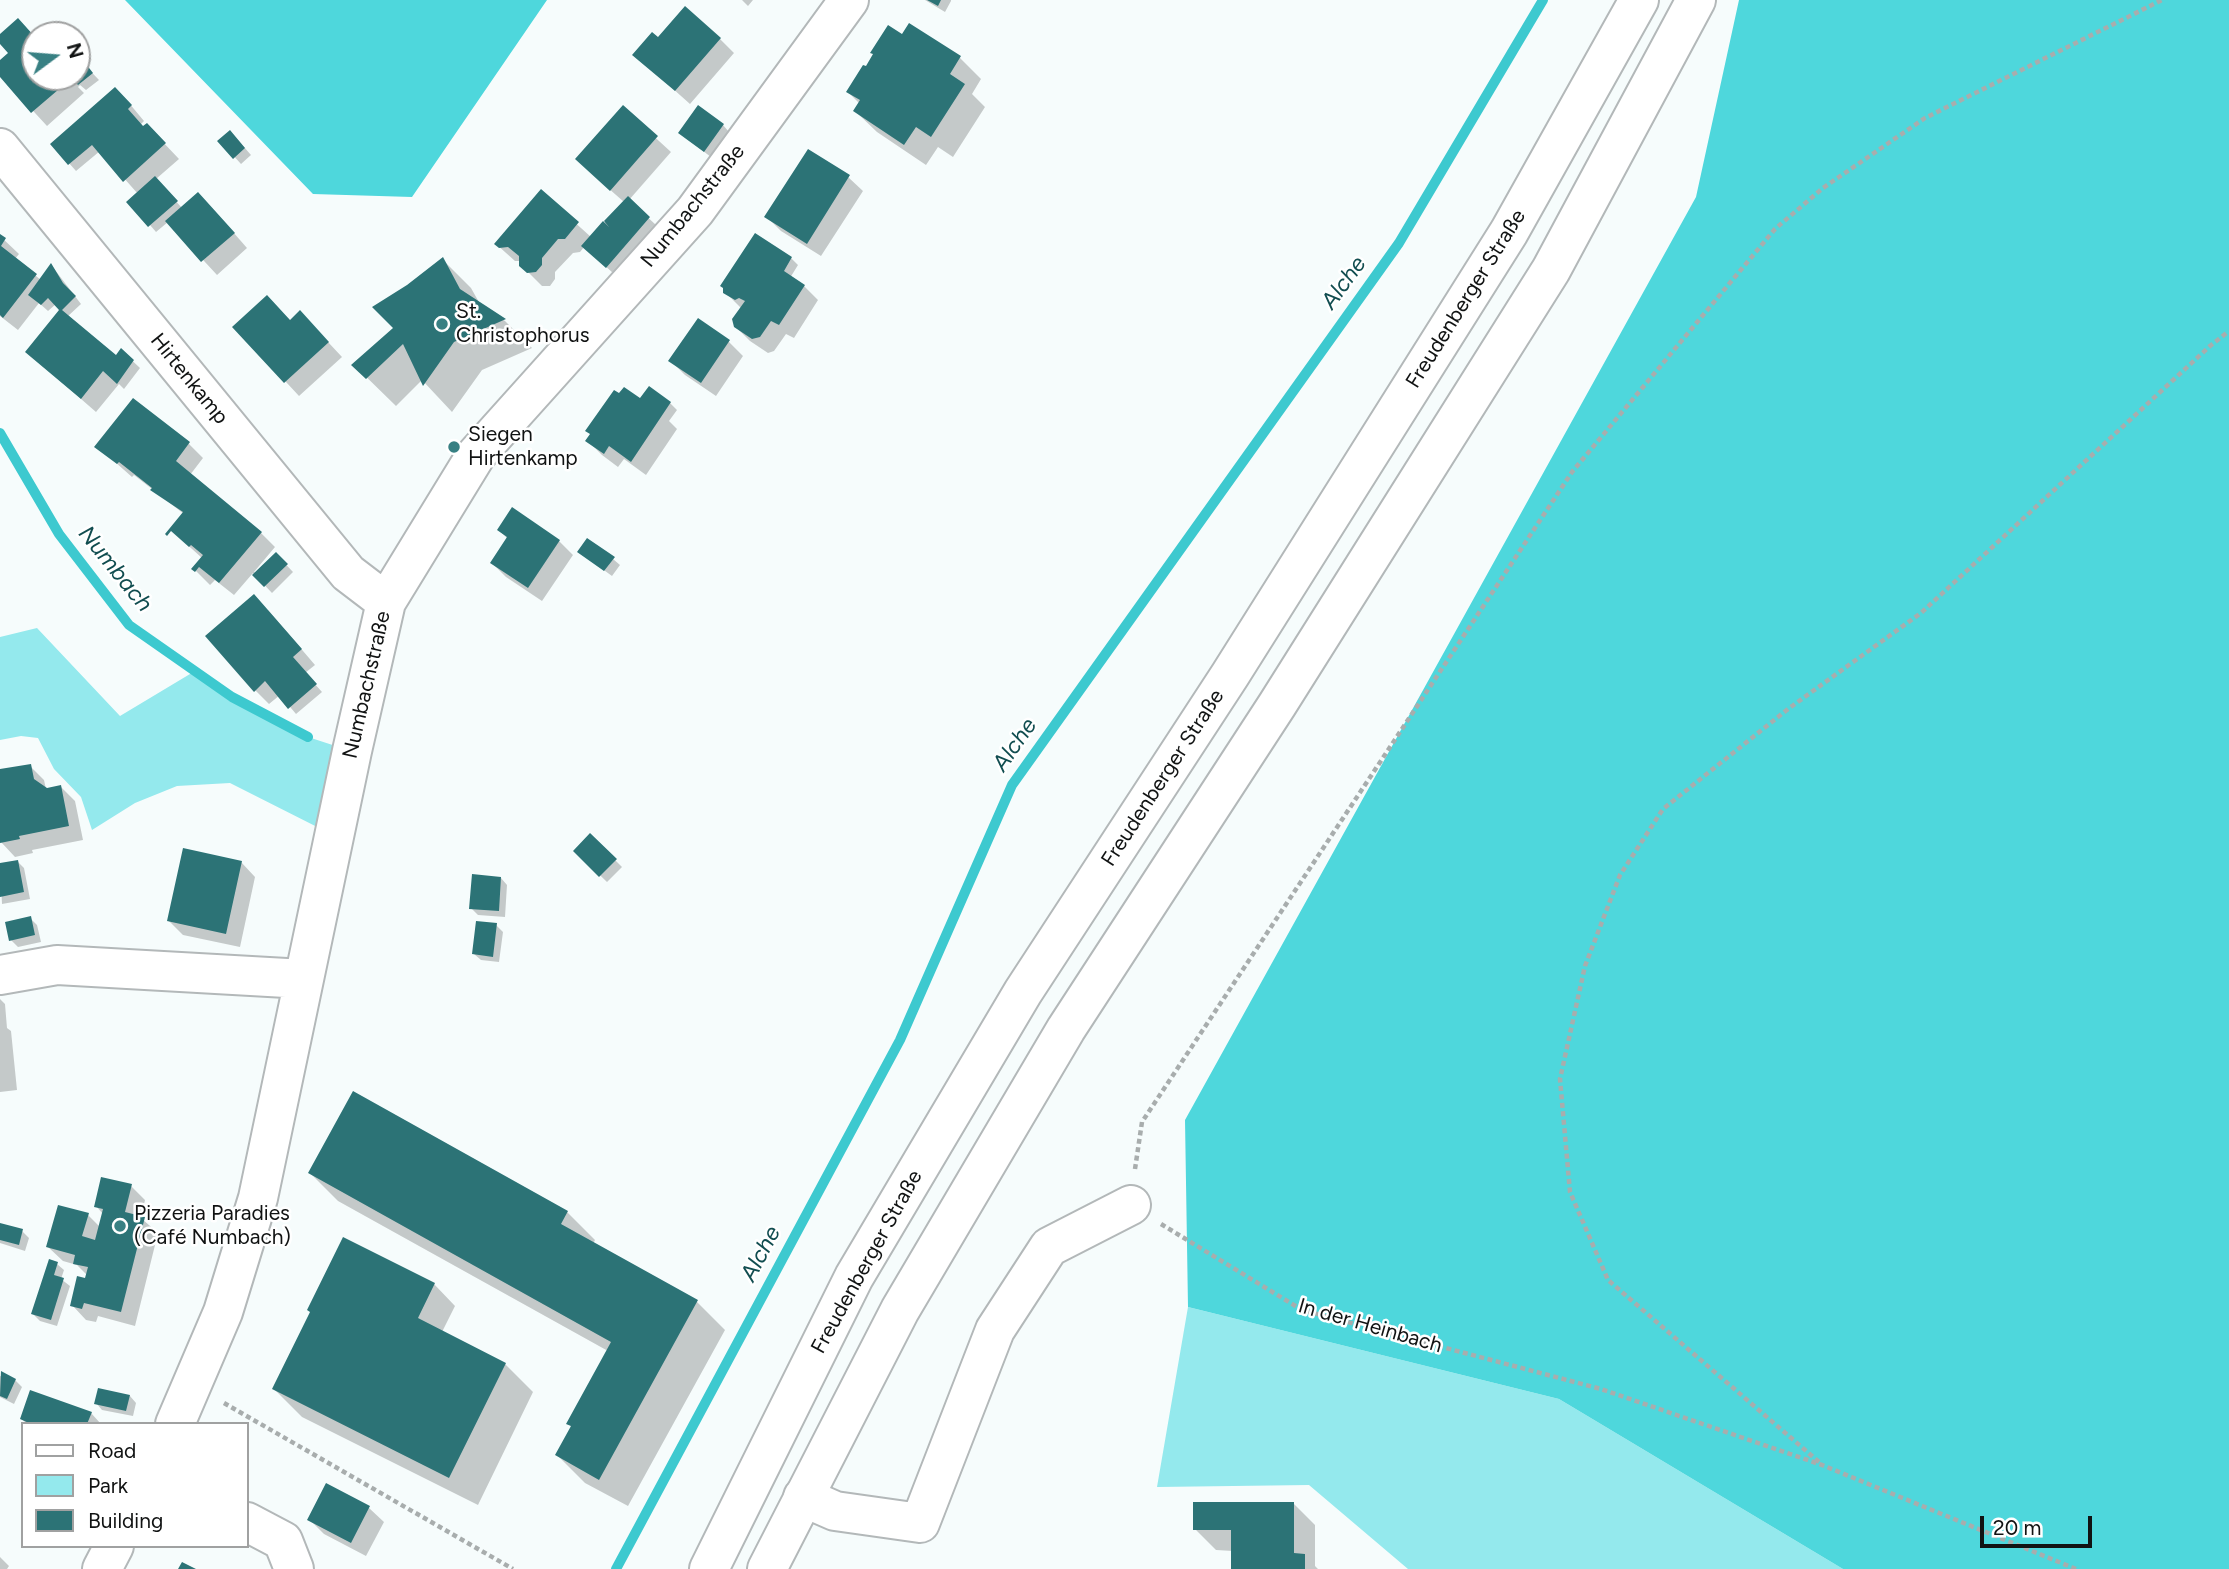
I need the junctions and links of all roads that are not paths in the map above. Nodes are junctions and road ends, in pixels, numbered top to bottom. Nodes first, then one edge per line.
1 (849, 0) edge
2 (1639, 0) edge
3 (1696, 0) edge
4 (0, 148) edge
5 (386, 602) junction
6 (12, 973) edge
7 (304, 979) junction
8 (1130, 1205) road end
9 (176, 1422) edge
10 (803, 1497) junction
11 (248, 1523) edge
12 (113, 1548) edge
13 (102, 1569) edge
14 (293, 1569) edge
15 (709, 1569) edge
16 (768, 1569) edge

1 - 5 main road, Numbachstraße
2 - 15 main road, Freudenberger Straße
3 - 10 main road
4 - 5 main road, Hirtenkamp
5 - 7 main road, Numbachstraße
6 - 7 main road
7 - 9 main road, Numbachstraße
8 - 10 main road
10 - 16 main road
11 - 14 main road
12 - 13 main road

